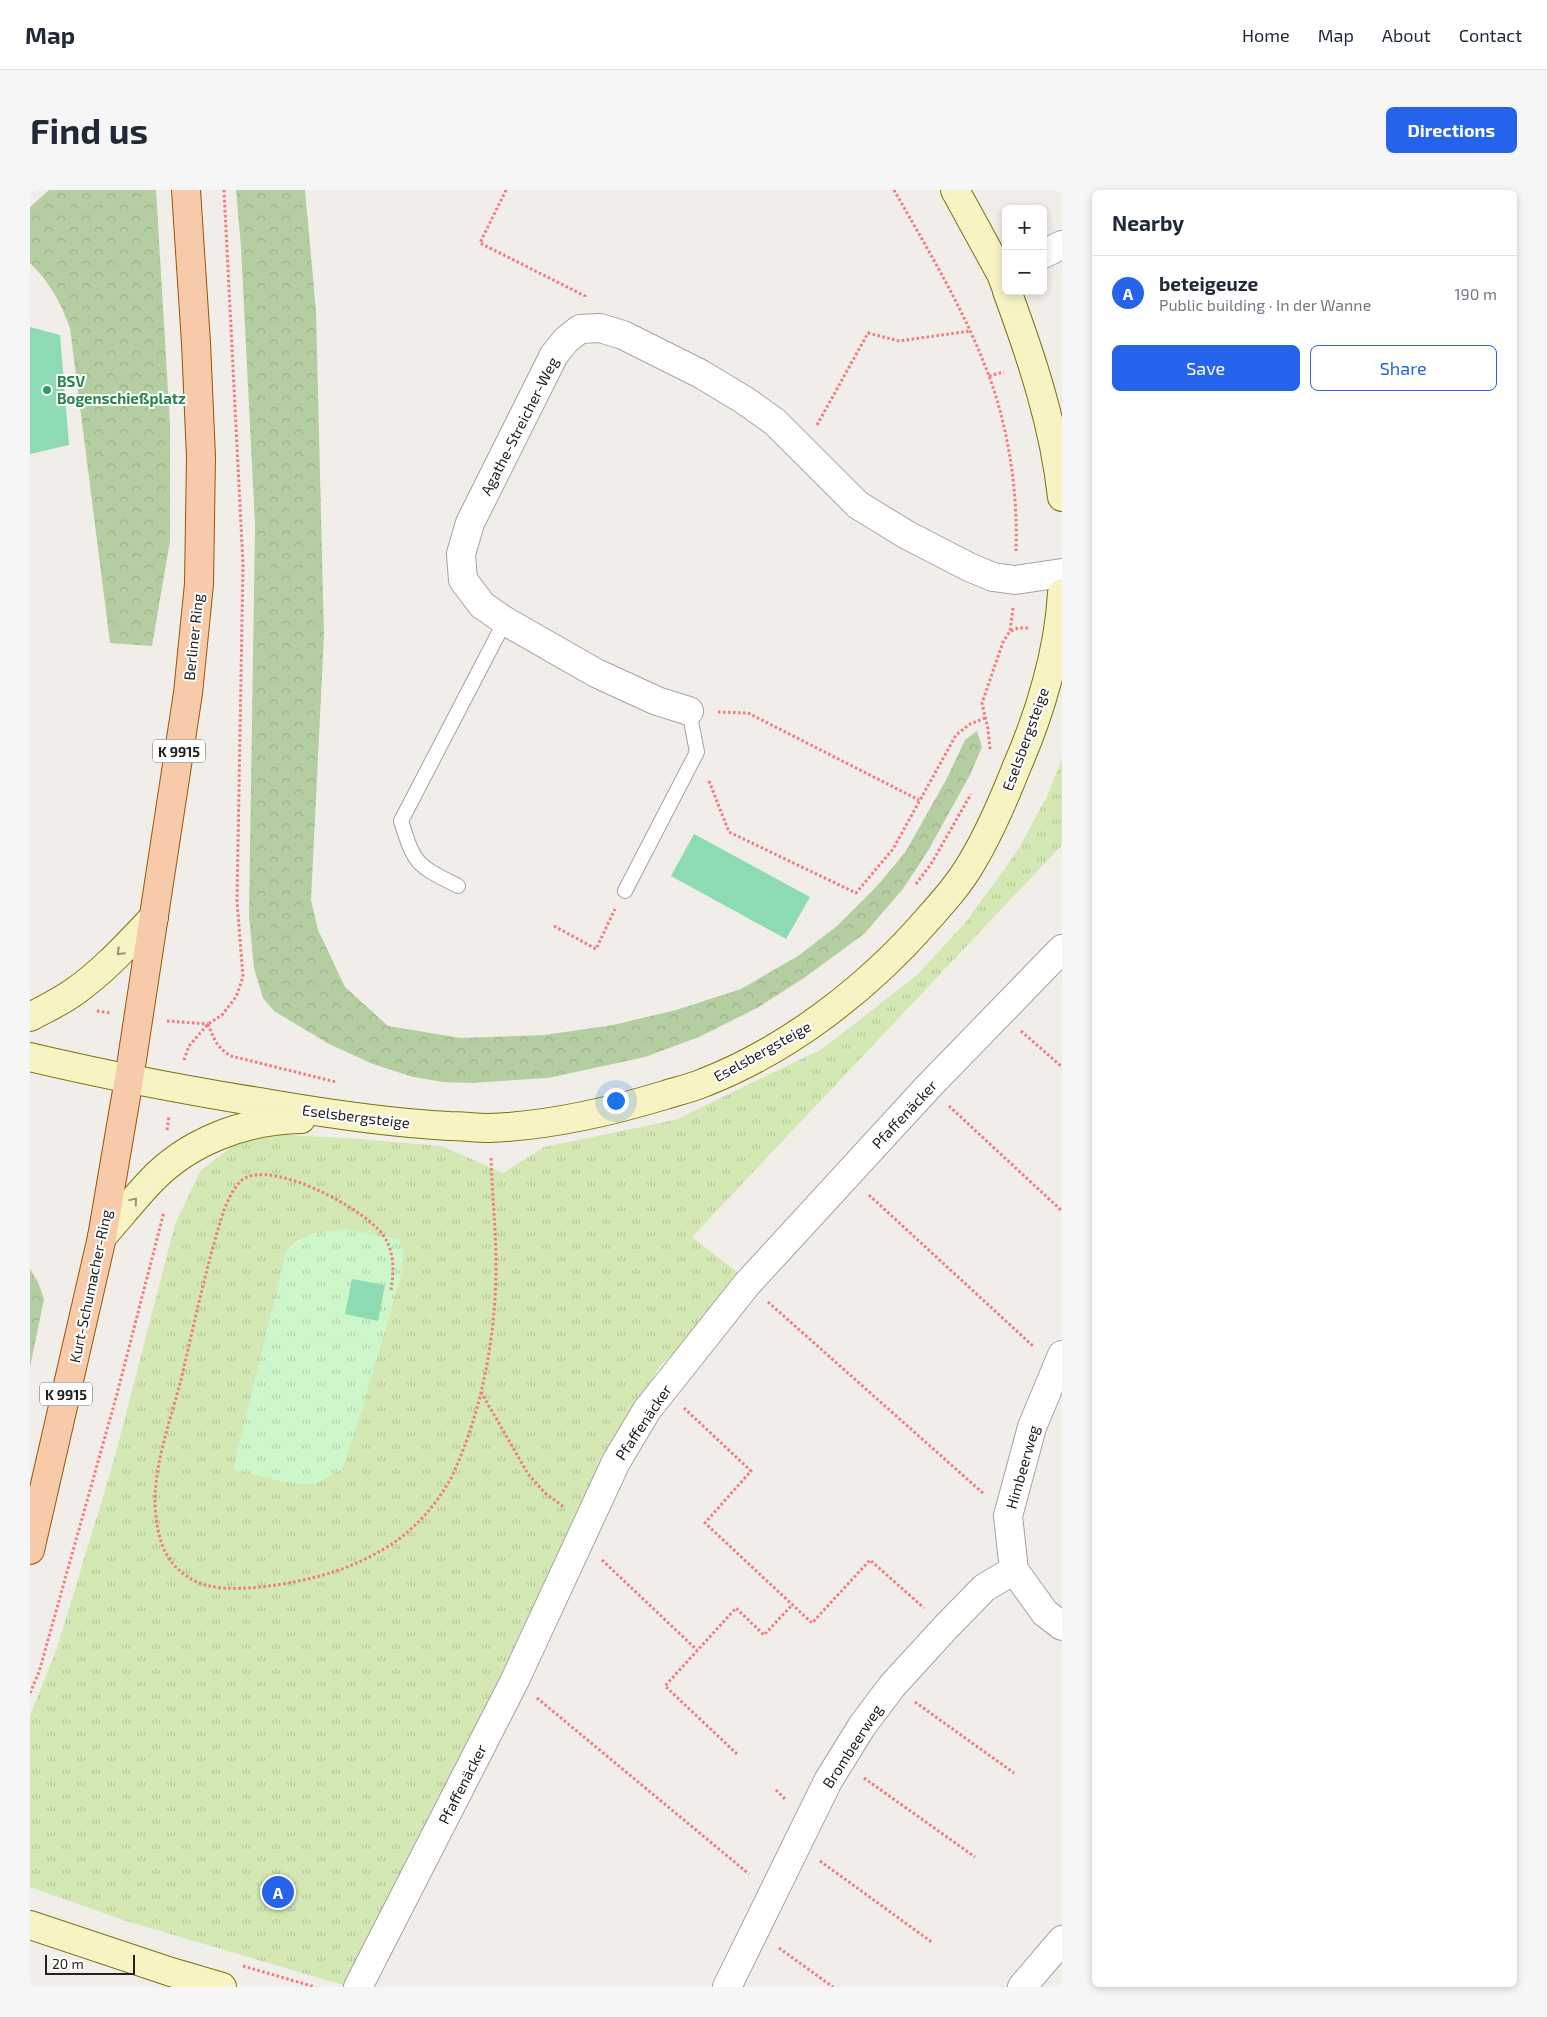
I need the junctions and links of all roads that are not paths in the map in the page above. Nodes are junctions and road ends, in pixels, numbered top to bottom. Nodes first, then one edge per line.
1 (186, 190) edge
2 (954, 190) edge
3 (1062, 244) edge
4 (1047, 252) edge
5 (1002, 276) edge
6 (1010, 295) edge
7 (1062, 497) edge
8 (1062, 573) edge
9 (1062, 593) edge
10 (505, 621) junction
11 (689, 711) joint
12 (458, 886) dead end
13 (625, 891) road end
14 (154, 917) junction
15 (1062, 949) edge
16 (30, 1017) edge
17 (30, 1057) edge
18 (129, 1080) junction
19 (350, 1117) junction
20 (102, 1237) junction
21 (1059, 1361) edge
22 (30, 1550) edge
23 (1014, 1570) junction
24 (1062, 1626) edge
25 (30, 1925) edge
26 (1062, 1940) edge
27 (222, 1987) edge
28 (358, 1987) edge
29 (727, 1987) edge
30 (1022, 1987) edge

1 - 14 main road, Berliner Ring / K 9915
2 - 5 street
3 - 4 street
6 - 7 street
8 - 10 street, Agathe-Streicher-Weg
9 - 19 street, Eselsbergsteige
10 - 11 street, Agathe-Streicher-Weg
10 - 12 lane
11 - 13 lane
14 -> 16 street
14 - 18 main road, Berliner Ring / K 9915
15 - 28 street, Pfaffenäcker
17 - 18 street, Eselsbergsteige
18 - 19 street, Eselsbergsteige
18 - 20 main road, Kurt-Schumacher-Ring / K 9915
20 -> 19 street
20 - 22 main road, Kurt-Schumacher-Ring / K 9915
21 - 23 street, Himbeerweg
23 - 24 street
23 - 29 street, Brombeerweg
25 - 27 street
26 - 30 street

